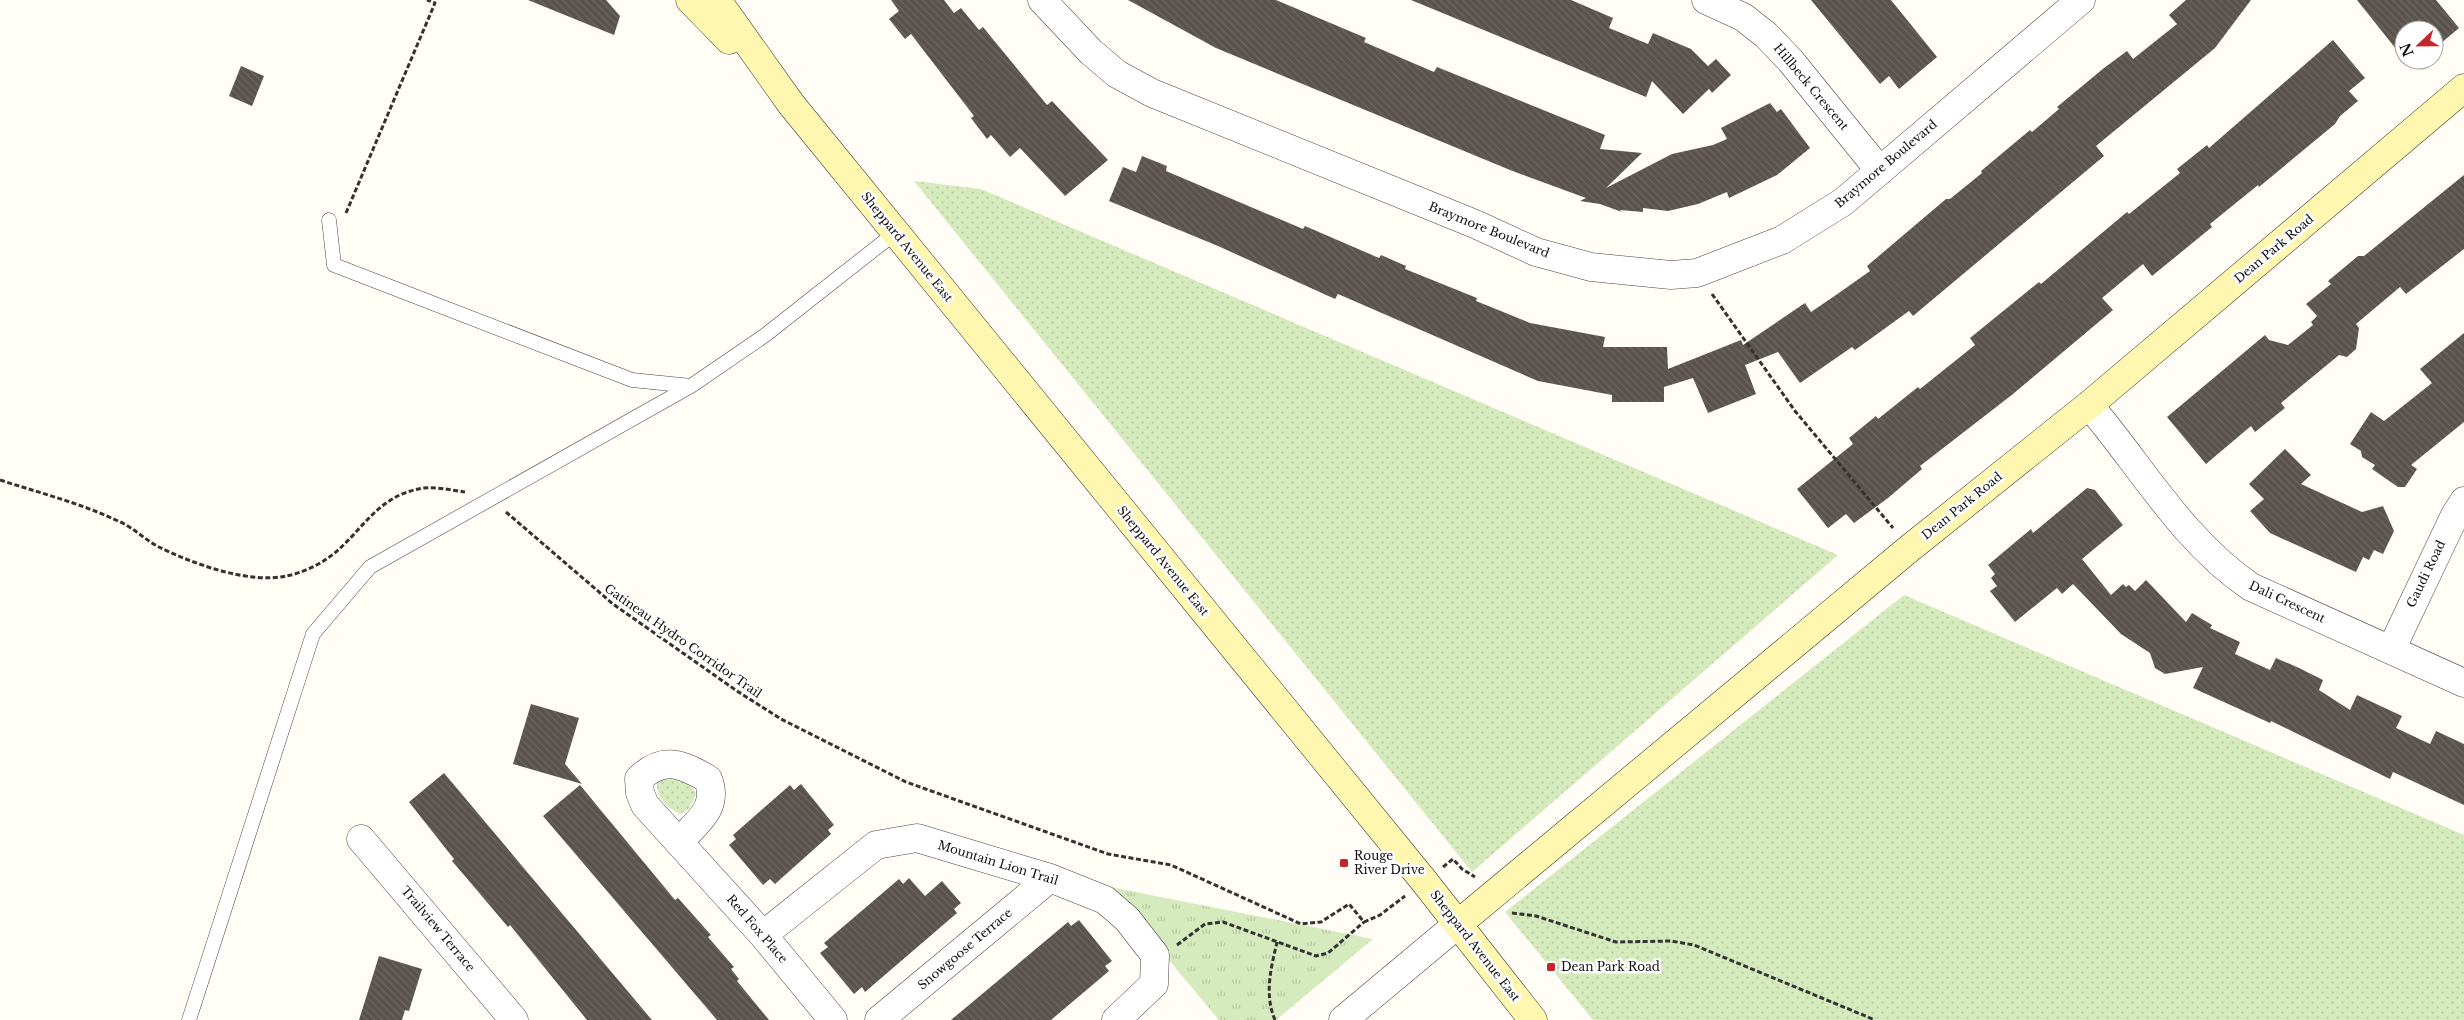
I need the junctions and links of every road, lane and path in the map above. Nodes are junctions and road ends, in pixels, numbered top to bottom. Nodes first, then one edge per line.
1 (427, 0) edge
2 (690, 0) edge
3 (717, 0) edge
4 (1042, 0) edge
5 (1706, 0) edge
6 (2081, 0) edge
7 (2464, 88) edge
8 (791, 104) junction
9 (1880, 170) junction
10 (329, 220) dead end
11 (895, 233) junction
12 (332, 246) junction
13 (1696, 273) junction
14 (691, 386) junction
15 (2089, 405) junction
16 (0, 480) edge
17 (488, 500) junction
18 (2464, 501) edge
19 (1910, 548) junction
20 (2391, 650) junction
21 (2464, 683) edge
22 (361, 838) dead end
23 (680, 841) dead end
24 (1453, 859) dead end
25 (1475, 876) dead end
26 (1050, 878) junction
27 (1506, 913) dead end
28 (1380, 915) dead end
29 (1364, 922) junction
30 (1458, 924) junction
31 (764, 935) junction
32 (1277, 942) junction
33 (1155, 962) junction
34 (510, 1019) edge
35 (189, 1020) edge
36 (833, 1020) edge
37 (880, 1020) edge
38 (1116, 1020) edge
39 (1275, 1020) edge
40 (1344, 1020) edge
41 (1533, 1020) edge
42 (1875, 1020) edge

1 - 12 path
2 - 8 main road, Sheppard Avenue East
3 - 8 main road, Sheppard Avenue East
4 - 13 street, Braymore Boulevard
5 - 9 street, Hillbeck Crescent
6 - 9 street, Braymore Boulevard
7 - 15 main road, Dean Park Road
8 - 11 main road, Sheppard Avenue East
9 - 13 street, Braymore Boulevard
10 - 12 lane
11 - 14 lane
11 - 30 main road, Sheppard Avenue East
12 - 14 lane
13 - 19 path
14 - 17 lane
15 - 19 main road, Dean Park Road
15 - 20 street, Dali Crescent
16 - 17 path, Gatineau Hydro Corridor Trail
17 - 29 path, Gatineau Hydro Corridor Trail
17 - 35 lane
18 - 20 street, Gaudi Road
19 - 30 main road, Dean Park Road
20 - 21 street, Dali Crescent
22 - 34 street, Trailview Terrace
23 - 31 street, Red Fox Place
24 - 25 path
26 - 31 street, Mountain Lion Trail
26 - 33 street, Mountain Lion Trail
26 - 37 street, Snowgoose Terrace
27 - 42 path
28 - 29 path
29 - 32 path
30 - 40 street
30 - 41 main road, Sheppard Avenue East
31 - 36 street, Red Fox Place
32 - 33 path
32 - 39 path
33 - 38 street

